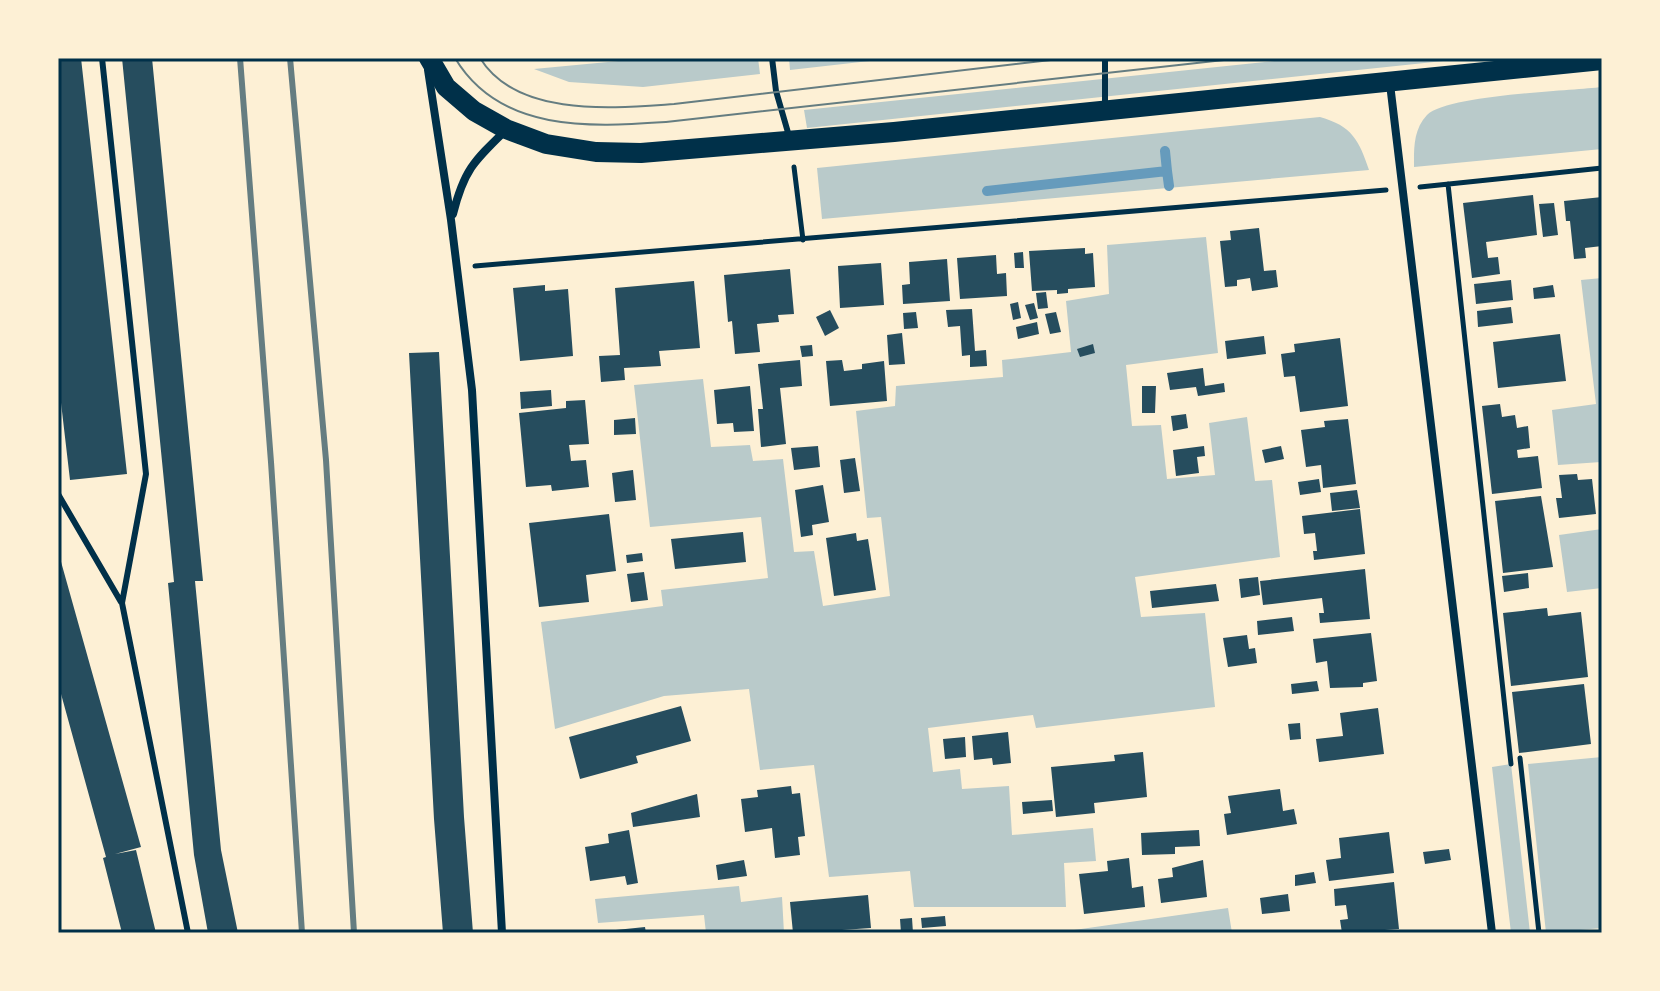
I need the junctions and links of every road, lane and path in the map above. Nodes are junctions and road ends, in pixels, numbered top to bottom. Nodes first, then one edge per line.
1 (102, 58) edge
2 (426, 58) edge
3 (772, 58) edge
4 (1105, 58) edge
5 (1602, 60) edge
6 (1503, 64) edge
7 (1390, 81) junction
8 (1105, 110) junction
9 (506, 129) junction
10 (790, 142) junction
11 (1602, 168) edge
12 (1448, 184) junction
13 (1402, 189) junction
14 (451, 220) junction
15 (803, 240) junction
16 (457, 267) junction
17 (58, 494) edge
18 (122, 603) junction
19 (1520, 758) dead end
20 (1511, 764) dead end
21 (188, 933) edge
22 (502, 933) edge
23 (1492, 933) edge
24 (1539, 933) edge

1 - 18 lane
2 - 9 main road
2 - 14 street
3 - 10 lane
4 - 8 lane
5 - 6 main road
6 - 7 main road
7 - 8 main road
7 - 13 street
8 - 10 main road
9 - 10 main road
9 - 14 street
10 - 15 path
11 - 12 path
12 - 13 path
12 - 20 path
13 - 15 path
13 - 23 street
14 - 16 street
15 - 16 path
16 - 22 street
17 - 18 lane
18 - 21 lane
19 - 24 path

